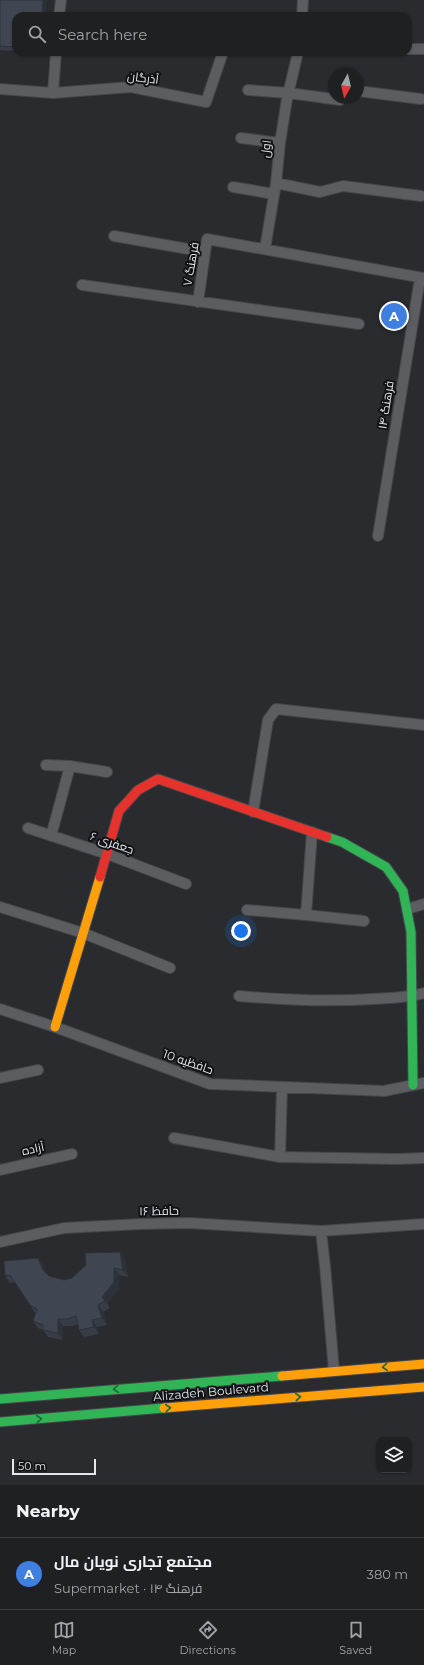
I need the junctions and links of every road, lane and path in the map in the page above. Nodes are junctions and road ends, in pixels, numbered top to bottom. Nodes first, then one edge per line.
1 (61, 0) edge
2 (303, 0) edge
3 (60, 12) edge
4 (302, 12) edge
5 (412, 49) edge
6 (424, 49) edge
7 (56, 56) edge
8 (222, 56) edge
9 (297, 56) edge
10 (0, 89) edge
11 (248, 90) dead end
12 (364, 92) edge
13 (53, 93) junction
14 (289, 93) junction
15 (328, 98) edge
16 (421, 99) dead end
17 (241, 138) dead end
18 (280, 143) junction
19 (276, 183) junction
20 (233, 187) dead end
21 (274, 194) junction
22 (421, 196) dead end
23 (114, 236) dead end
24 (265, 249) junction
25 (205, 252) junction
26 (422, 278) edge
27 (82, 285) dead end
28 (198, 302) junction
29 (359, 324) dead end
30 (378, 536) dead end
31 (424, 725) edge
32 (46, 764) dead end
33 (70, 766) junction
34 (107, 772) dead end
35 (253, 812) junction
36 (28, 828) dead end
37 (312, 832) junction
38 (52, 836) junction
39 (107, 854) junction
40 (186, 884) dead end
41 (424, 904) edge
42 (0, 907) edge
43 (407, 909) junction
44 (247, 910) dead end
45 (306, 915) junction
46 (364, 921) dead end
47 (83, 933) junction
48 (170, 968) dead end
49 (424, 993) edge
50 (239, 996) dead end
51 (412, 997) junction
52 (0, 1009) edge
53 (55, 1027) junction
54 (38, 1070) dead end
55 (0, 1078) edge
56 (424, 1083) edge
57 (413, 1085) junction
58 (282, 1087) junction
59 (174, 1138) dead end
60 (72, 1154) dead end
61 (280, 1157) junction
62 (424, 1158) edge
63 (0, 1170) edge
64 (424, 1224) edge
65 (320, 1231) junction
66 (0, 1242) edge
67 (424, 1364) edge
68 (334, 1371) junction
69 (424, 1387) edge
70 (0, 1399) edge
71 (0, 1422) edge

1 - 3 street
2 - 4 street
5 - 6 street
7 - 13 street
8 - 13 street, آذرگان
9 - 14 street, اول
10 - 13 street, آذرگان
11 - 14 street
12 - 16 street
14 - 15 street
14 - 18 street, اول
17 - 18 street
18 - 19 street, اول
19 - 21 street, اول
19 - 22 street
20 - 21 street
21 - 24 street, اول
23 - 25 street
24 - 25 street, فرهنگ ۷
24 - 26 street
25 - 28 street, فرهنگ ۷
26 - 30 street, فرهنگ ۱۴
27 - 28 street
28 - 29 street
31 - 35 street
32 - 33 street
33 - 34 street
33 - 38 street
35 - 37 main road
35 - 39 main road
36 - 38 street, جعفری ۶
37 - 43 main road
37 - 45 street
38 - 39 street, جعفری ۶
39 - 40 street, جعفری ۶
39 - 47 main road
41 - 43 street
42 - 47 street
43 - 51 main road
44 - 45 street
45 - 46 street
47 - 48 street
47 - 53 main road
49 - 51 street
50 - 51 street
51 - 57 main road
52 - 53 street, حافظیه 10
53 - 58 street, حافظیه 10
54 - 55 street
56 - 57 street, حافظیه 10
57 - 58 street, حافظیه 10
58 - 61 street
59 - 61 street
60 - 63 street, آزاده
61 - 62 street
64 - 65 street, حافظ ۱۶
65 - 66 street, حافظ ۱۶
65 - 68 street
67 -> 68 main road, Alizadeh Boulevard
68 -> 70 main road, Alizadeh Boulevard
71 -> 69 main road, Alizadeh Boulevard

